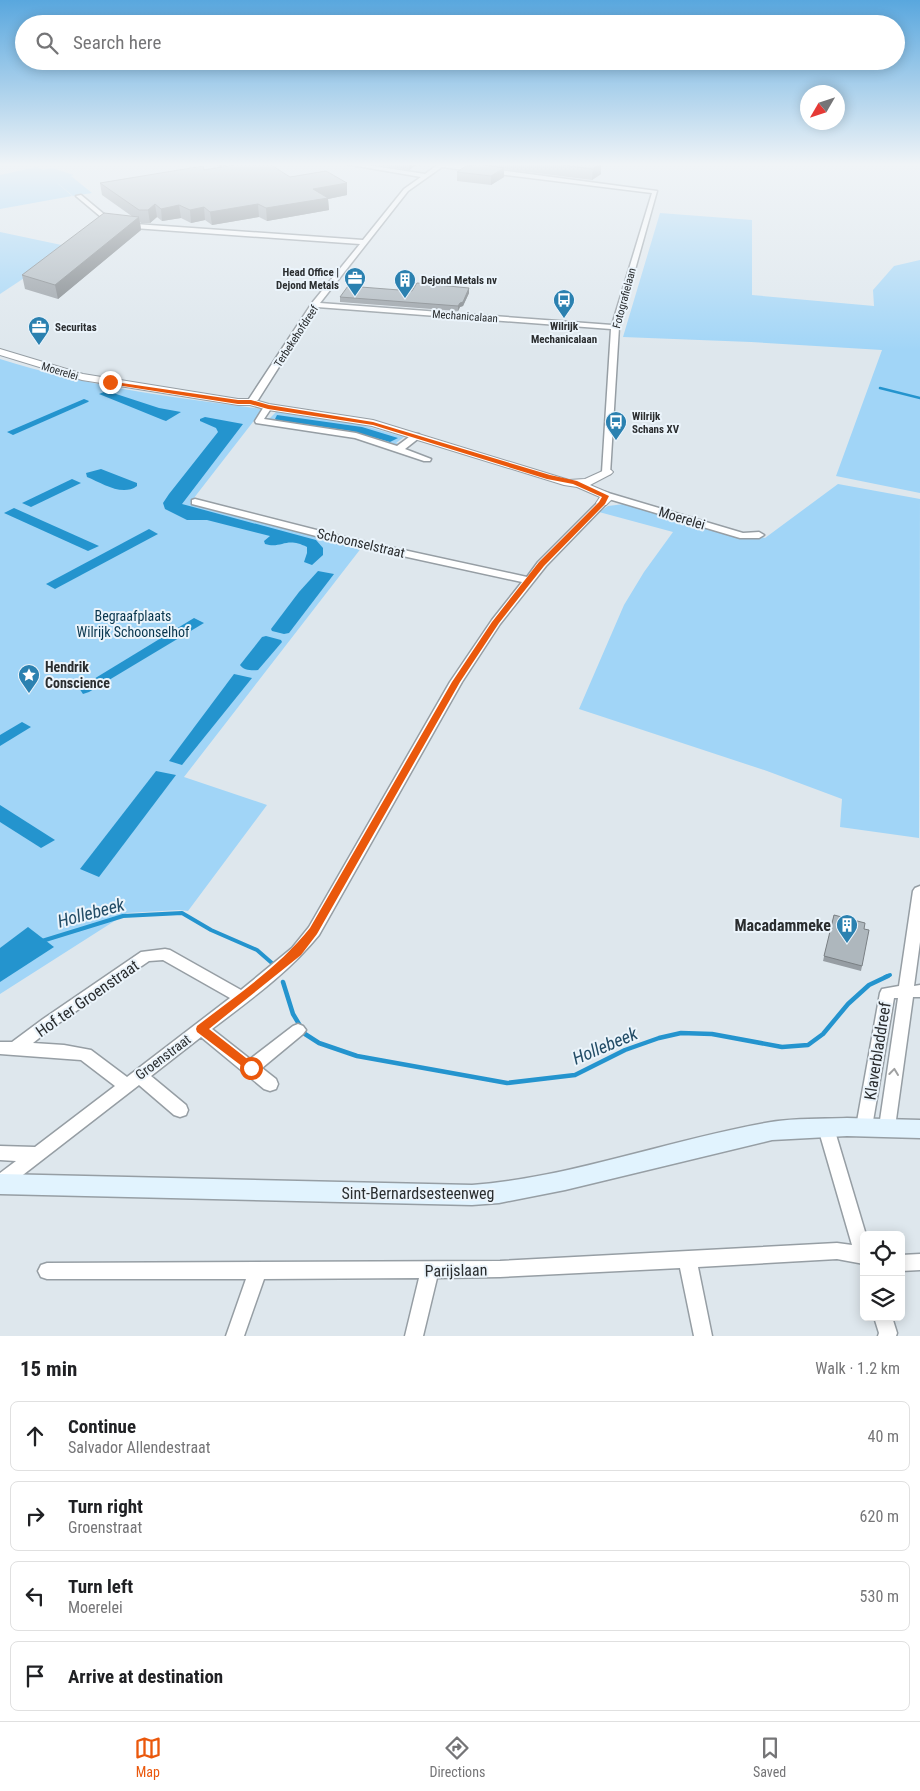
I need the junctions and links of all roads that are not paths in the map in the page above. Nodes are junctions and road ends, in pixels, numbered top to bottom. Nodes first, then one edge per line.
1 (138, 225) edge
2 (379, 225) edge
3 (645, 225) edge
4 (366, 242) junction
5 (315, 305) junction
6 (615, 328) junction
7 (0, 352) edge
8 (251, 402) junction
9 (268, 407) junction
10 (416, 436) junction
11 (398, 450) junction
12 (427, 459) dead end
13 (607, 472) joint
14 (549, 477) joint
15 (580, 484) junction
16 (604, 499) junction
17 (195, 502) dead end
18 (759, 534) dead end
19 (528, 580) junction
20 (920, 891) edge
21 (912, 991) edge
22 (241, 997) junction
23 (201, 1029) junction
24 (298, 1030) dead end
25 (8, 1049) edge
26 (251, 1068) junction
27 (133, 1080) junction
28 (270, 1084) dead end
29 (180, 1110) dead end
30 (864, 1127) junction
31 (887, 1127) junction
32 (826, 1128) junction
33 (920, 1129) edge
34 (0, 1153) edge
35 (36, 1154) junction
36 (0, 1183) edge
37 (860, 1243) edge
38 (860, 1255) edge
39 (687, 1260) junction
40 (920, 1262) edge
41 (905, 1263) edge
42 (258, 1270) junction
43 (430, 1270) junction
44 (47, 1271) dead end
45 (884, 1321) edge
46 (236, 1336) edge
47 (414, 1336) edge
48 (703, 1336) edge
49 (887, 1336) edge

1 - 4 street
2 - 4 street, Terbekehofdreef
3 - 6 street, Fotografielaan
4 - 5 street, Terbekehofdreef
5 - 6 street, Mechanicalaan
5 - 8 street, Terbekehofdreef
6 - 13 street, Fotografielaan
7 - 8 street, Moerelei
8 - 9 street, Moerelei
9 - 10 street, Moerelei
9 - 11 street
10 - 11 street
10 - 14 street, Moerelei
11 - 12 street
13 - 15 street, Fotografielaan
14 - 15 street, Moerelei
15 - 16 street, Moerelei
16 - 18 street, Moerelei
16 - 19 street, Groenstraat
17 - 19 street, Schoonselstraat
19 - 22 street, Groenstraat
20 - 21 street, Klaverbladdreef
21 - 30 street, Klaverbladdreef
31 -> 21 street, Klaverbladdreef
22 - 23 street, Groenstraat
22 - 25 street, Hof ter Groenstraat
23 - 26 street
23 - 27 street, Groenstraat
24 - 26 street
25 - 27 street, Hof ter Groenstraat
26 - 28 street
27 - 29 street, Hof ter Groenstraat
27 - 35 street, Groenstraat
30 - 31 main road, Sint-Bernardsesteenweg
30 - 32 main road, Sint-Bernardsesteenweg
31 - 33 main road, Sint-Bernardsesteenweg
32 - 36 main road, Sint-Bernardsesteenweg
32 - 37 street, Parijslaan
34 - 35 street
35 - 36 street, Groenstraat
38 - 39 street, Parijslaan
39 - 43 street, Parijslaan
39 - 48 street
40 - 41 street
42 - 43 street, Parijslaan
42 - 44 street, Parijslaan
42 - 46 street
43 - 47 street
45 - 49 street

